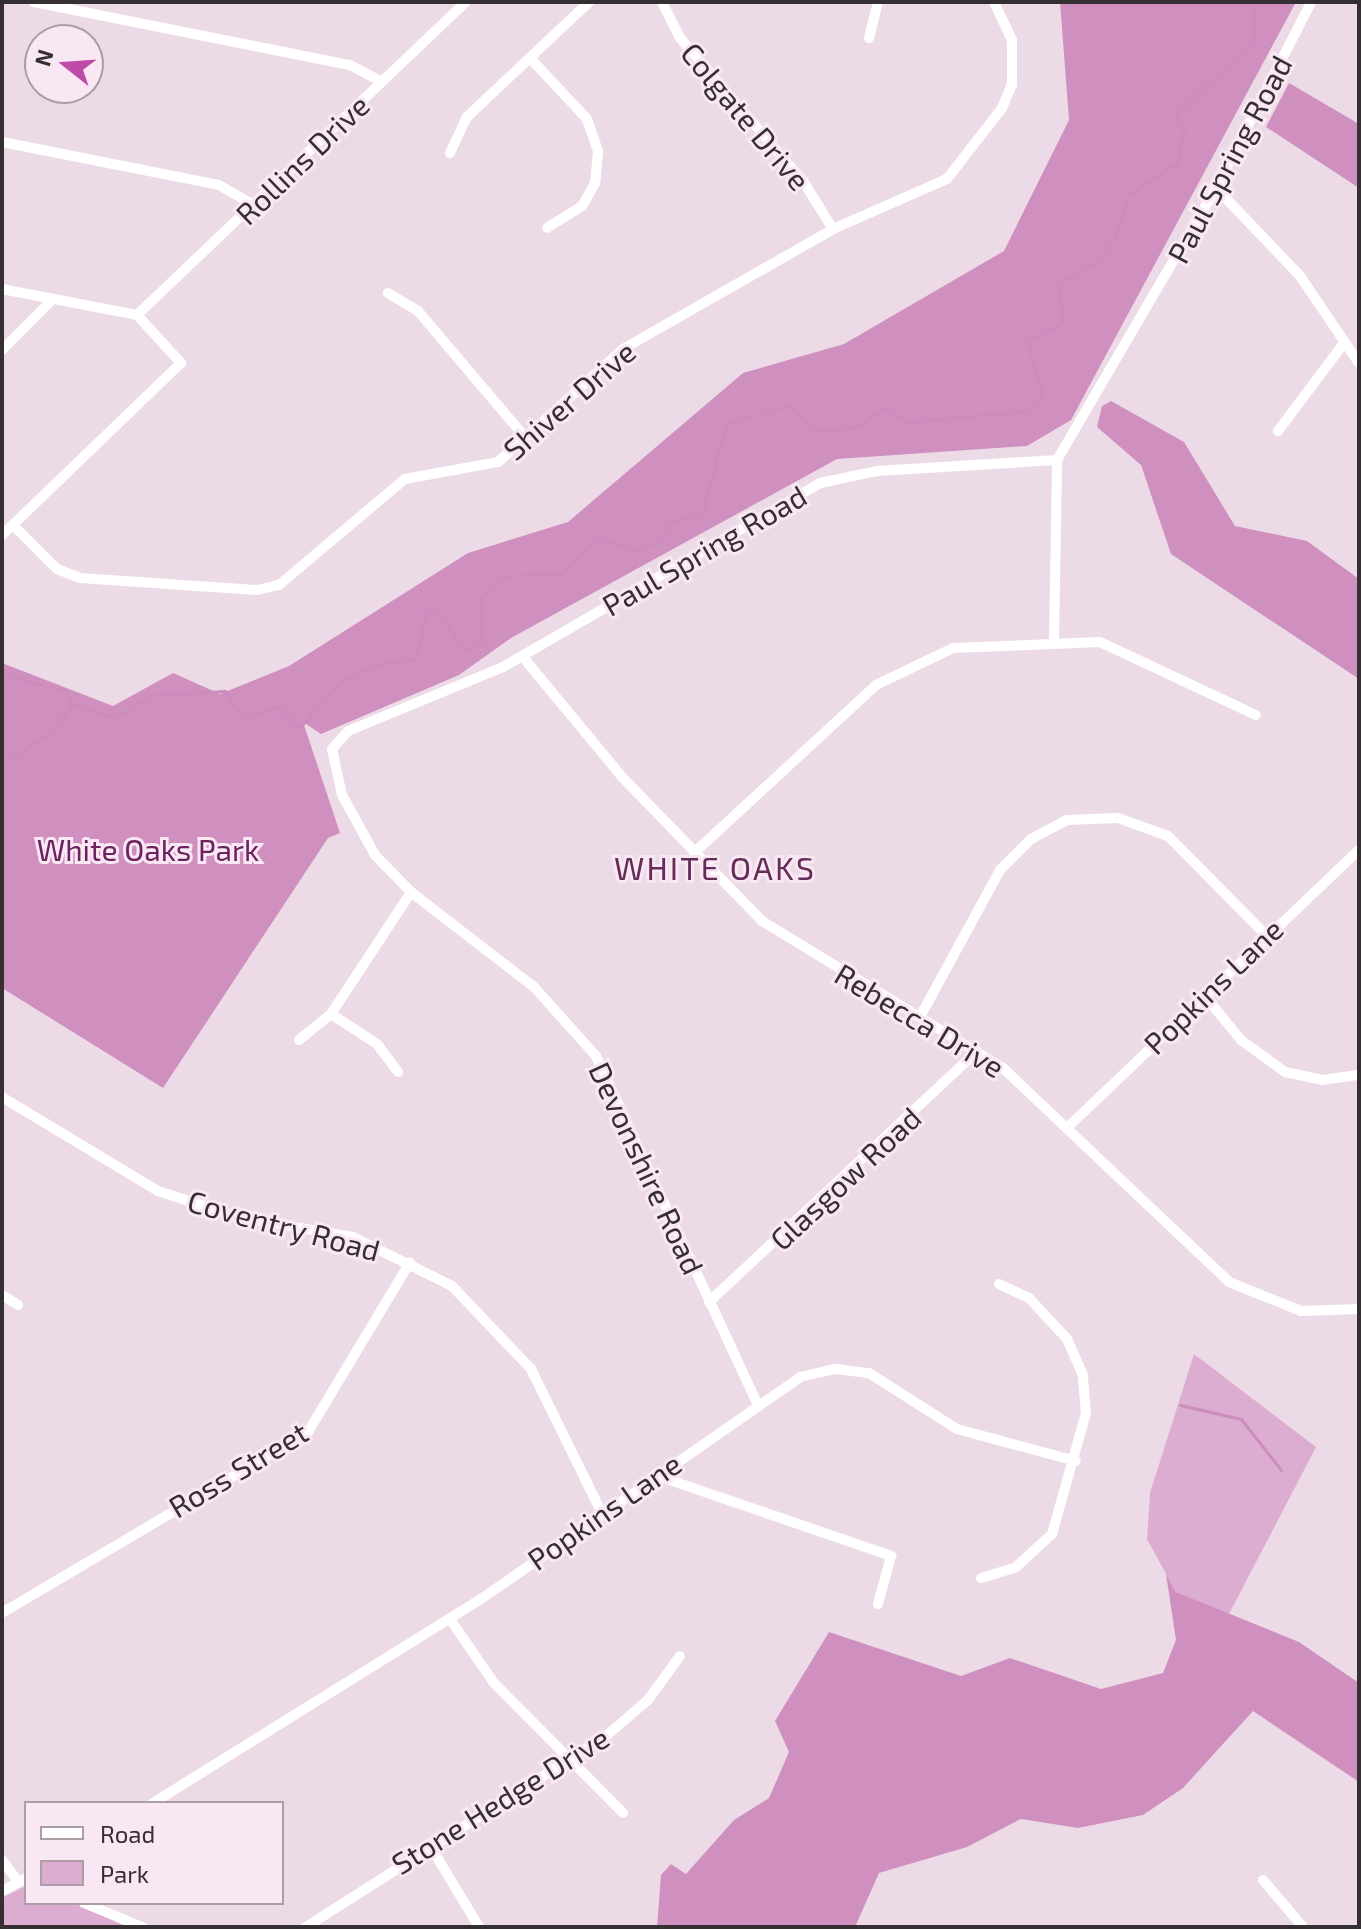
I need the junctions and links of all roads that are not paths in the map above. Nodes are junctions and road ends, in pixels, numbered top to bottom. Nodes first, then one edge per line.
1 (34, 2) edge
2 (466, 2) edge
3 (589, 2) edge
4 (662, 2) edge
5 (878, 2) edge
6 (994, 2) edge
7 (1311, 2) edge
8 (869, 38) dead end
9 (530, 58) junction
10 (382, 82) junction
11 (2, 142) edge
12 (450, 153) dead end
13 (1216, 188) junction
14 (253, 205) junction
15 (547, 228) dead end
16 (833, 229) junction
17 (2, 289) edge
18 (388, 293) dead end
19 (53, 299) junction
20 (137, 315) junction
21 (1344, 343) junction
22 (2, 350) edge
23 (1359, 363) edge
24 (1278, 431) dead end
25 (525, 437) junction
26 (1057, 460) junction
27 (13, 525) junction
28 (2, 535) edge
29 (1054, 639) junction
30 (522, 656) junction
31 (1256, 715) dead end
32 (335, 740) joint
33 (1359, 850) edge
34 (694, 853) junction
35 (411, 892) junction
36 (1266, 935) junction
37 (1205, 996) junction
38 (331, 1014) junction
39 (921, 1015) junction
40 (299, 1040) dead end
41 (977, 1051) junction
42 (398, 1072) dead end
43 (1359, 1075) edge
44 (2, 1097) edge
45 (1069, 1126) junction
46 (410, 1262) junction
47 (999, 1284) dead end
48 (2, 1295) edge
49 (709, 1302) junction
50 (18, 1305) dead end
51 (1359, 1309) edge
52 (757, 1403) junction
53 (1076, 1461) junction
54 (655, 1475) junction
55 (602, 1513) junction
56 (981, 1578) dead end
57 (878, 1604) dead end
58 (2, 1613) edge
59 (450, 1619) junction
60 (680, 1656) dead end
61 (571, 1757) junction
62 (156, 1801) edge
63 (623, 1813) dead end
64 (429, 1844) junction
65 (2, 1860) edge
66 (22, 1879) edge
67 (1263, 1880) dead end
68 (2, 1891) edge
69 (89, 1905) edge
70 (142, 1927) edge
71 (306, 1927) edge
72 (479, 1927) edge
73 (1303, 1927) edge

1 - 10 street
2 - 10 street, Rollins Drive
3 - 9 street
4 - 16 street, Colgate Drive
5 - 8 street
6 - 16 street, Shiver Drive
7 - 13 street, Paul Spring Road
9 - 12 street
9 - 15 street
10 - 14 street, Rollins Drive
11 - 14 street
13 - 21 street
13 - 26 street, Paul Spring Road
14 - 20 street, Rollins Drive
16 - 25 street, Shiver Drive
17 - 19 street
18 - 25 street
19 - 20 street
19 - 22 street
20 - 27 street
21 - 23 street
21 - 24 street
25 - 27 street, Shiver Drive
26 - 29 street
26 - 30 street, Paul Spring Road
27 - 28 street
29 - 31 street
29 - 34 street
30 - 32 street, Paul Spring Road
30 - 34 street, Rebecca Drive
32 - 35 street, Devonshire Road
33 - 36 street, Popkins Lane
34 - 39 street, Rebecca Drive
35 - 38 street
35 - 49 street, Devonshire Road
36 - 37 street, Popkins Lane
36 - 39 street
37 - 43 street
37 - 45 street, Popkins Lane
38 - 40 street
38 - 42 street
39 - 41 street, Rebecca Drive
41 - 45 street, Rebecca Drive
41 - 49 street, Glasgow Road
44 - 46 street, Coventry Road
45 - 51 street, Rebecca Drive
46 - 55 street, Coventry Road
46 - 58 street, Ross Street
47 - 53 street
48 - 50 street
49 - 52 street, Devonshire Road
52 - 53 street, Popkins Lane
52 - 54 street, Popkins Lane
53 - 56 street
54 - 55 street, Popkins Lane
54 - 57 street
55 - 59 street, Popkins Lane
59 - 61 street
59 - 62 street, Popkins Lane
60 - 61 street, Stone Hedge Drive
61 - 63 street
61 - 64 street, Stone Hedge Drive
64 - 71 street, Stone Hedge Drive
64 - 72 street
65 - 66 street
66 - 68 street
67 - 73 street
69 - 70 street

